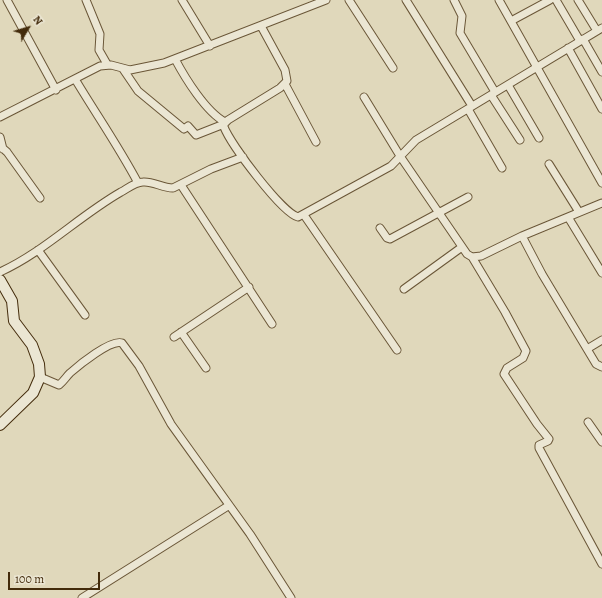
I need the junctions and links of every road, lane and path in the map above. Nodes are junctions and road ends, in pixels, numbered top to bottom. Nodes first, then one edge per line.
1 (6, 0) edge
2 (86, 0) edge
3 (182, 0) edge
4 (326, 0) edge
5 (349, 0) edge
6 (406, 0) edge
7 (454, 0) edge
8 (499, 0) edge
9 (550, 0) edge
10 (556, 0) edge
11 (578, 0) edge
12 (511, 21) junction
13 (261, 26) junction
14 (599, 30) edge
15 (582, 40) junction
16 (210, 46) junction
17 (568, 48) junction
18 (175, 59) junction
19 (108, 64) junction
20 (537, 67) junction
21 (393, 68) dead end
22 (123, 69) junction
23 (602, 72) edge
24 (75, 79) junction
25 (285, 84) junction
26 (508, 85) junction
27 (56, 90) junction
28 (493, 94) junction
29 (364, 97) dead end
30 (470, 108) junction
31 (602, 109) edge
32 (0, 117) edge
33 (224, 123) junction
34 (0, 137) edge
35 (539, 138) dead end
36 (520, 140) dead end
37 (316, 142) dead end
38 (2, 148) edge
39 (400, 156) junction
40 (243, 157) junction
41 (549, 164) dead end
42 (502, 168) dead end
43 (138, 183) junction
44 (602, 183) edge
45 (181, 185) junction
46 (468, 197) dead end
47 (40, 198) dead end
48 (601, 204) edge
49 (579, 212) junction
50 (439, 213) junction
51 (304, 215) junction
52 (568, 217) junction
53 (380, 228) dead end
54 (522, 236) junction
55 (462, 247) junction
56 (38, 250) junction
57 (472, 257) junction
58 (0, 272) edge
59 (602, 273) edge
60 (0, 280) edge
61 (249, 288) junction
62 (404, 289) dead end
63 (86, 315) dead end
64 (272, 324) dead end
65 (181, 332) junction
66 (174, 337) dead end
67 (602, 340) edge
68 (587, 348) junction
69 (397, 350) dead end
70 (602, 367) edge
71 (206, 368) dead end
72 (42, 378) junction
73 (588, 422) dead end
74 (0, 424) edge
75 (602, 442) edge
76 (228, 506) junction
77 (602, 564) edge
78 (82, 598) edge
79 (291, 598) edge

1 - 27 street
2 - 19 street
3 - 16 street
4 - 13 street
5 - 21 street
6 - 30 street
7 - 28 street
8 - 12 street
9 - 12 street
10 - 15 street
11 - 14 street
12 - 20 street
13 - 16 street
13 - 25 street
14 - 15 street
15 - 17 street
15 - 23 street
16 - 18 street
17 - 20 street
17 - 31 street
18 - 22 street
18 - 33 street
19 - 22 street
19 - 24 street
20 - 26 street
20 - 44 street
22 - 33 street
24 - 27 street
24 - 43 street
25 - 33 street
25 - 37 street
26 - 28 street
26 - 35 street
27 - 32 street
28 - 30 street
28 - 36 street
29 - 39 street
30 - 39 street
30 - 42 street
33 - 40 street
34 - 38 street
38 - 47 street
39 - 50 street
39 - 51 street
40 - 45 street
40 - 51 street
41 - 49 street
43 - 45 street
43 - 56 street
45 - 61 street
46 - 50 street
48 - 49 street
49 - 52 street
50 - 53 street
50 - 55 street
51 - 69 street
52 - 54 street
52 - 59 street
54 - 57 street
54 - 68 street
55 - 57 street
55 - 62 street
56 - 58 street
56 - 63 street
57 - 77 street
60 - 72 street
61 - 64 street
61 - 65 street
65 - 66 street
65 - 71 street
67 - 68 street
68 - 70 street
72 - 74 street
72 - 76 street
73 - 75 street
76 - 78 street
76 - 79 street

